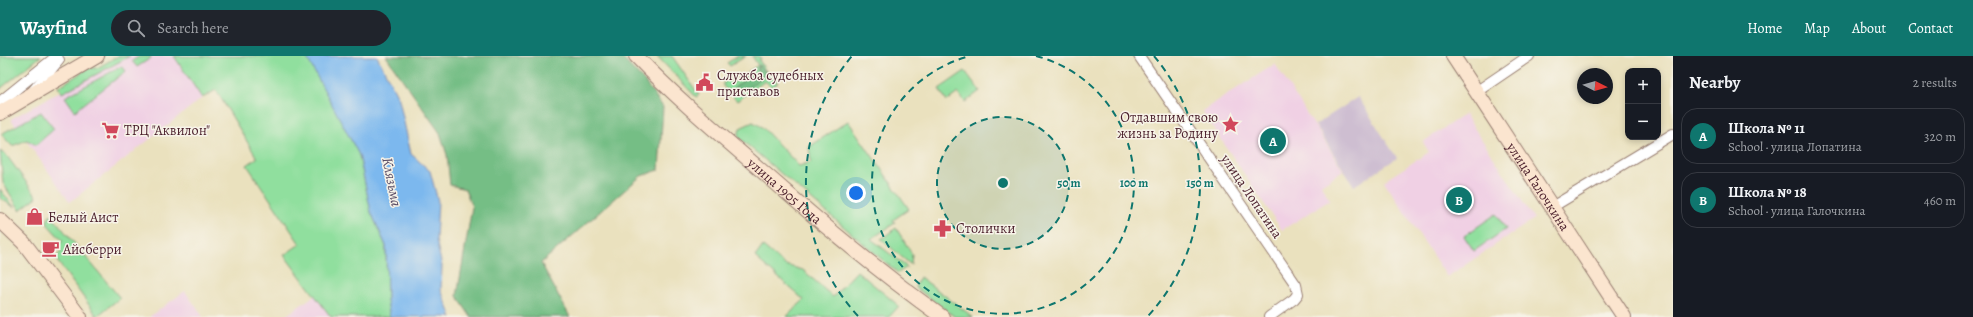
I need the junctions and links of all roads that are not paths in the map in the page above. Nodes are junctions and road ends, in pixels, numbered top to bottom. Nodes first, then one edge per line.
1 (57, 56) edge
2 (62, 56) edge
3 (97, 56) edge
4 (636, 56) edge
5 (1139, 56) edge
6 (1453, 56) edge
7 (1529, 56) edge
8 (1476, 92) junction
9 (28, 97) junction
10 (1, 109) edge
11 (1673, 134) edge
12 (1552, 207) junction
13 (0, 220) edge
14 (80, 317) edge
15 (942, 317) edge
16 (1270, 317) edge
17 (1624, 317) edge

1 - 10 street
2 - 9 street
3 - 9 street
4 - 15 street, улица 1905 Года
5 - 16 street, улица Лопатина
6 - 8 street, улица Галочкина
7 - 8 street
8 - 12 street, улица Галочкина
9 - 10 street
11 - 12 street
12 - 17 street, улица Галочкина
13 - 14 street

